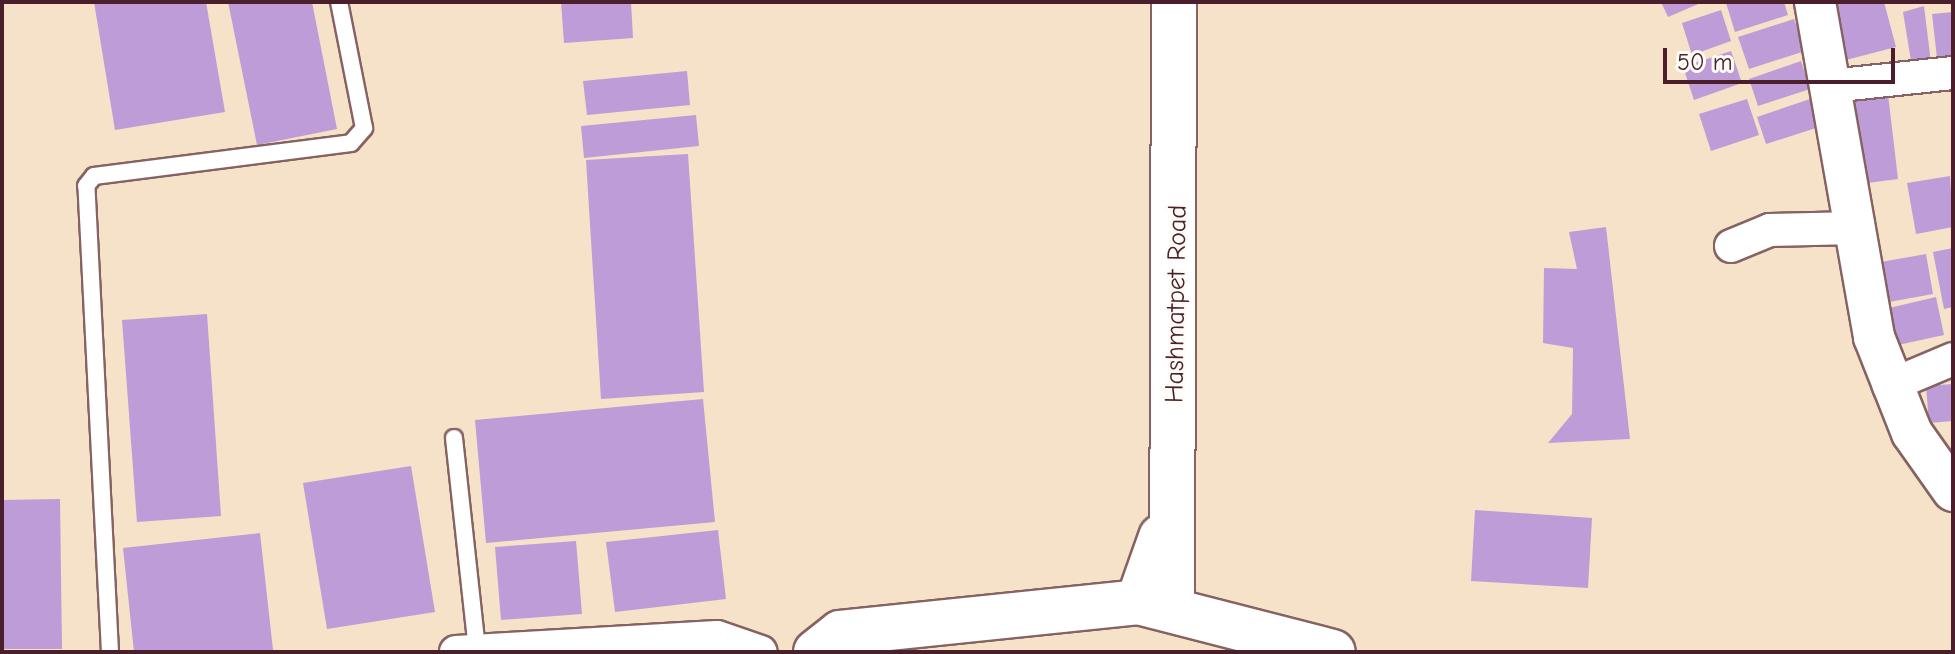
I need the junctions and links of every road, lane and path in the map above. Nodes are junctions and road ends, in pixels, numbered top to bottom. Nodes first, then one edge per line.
1 (339, 2) edge
2 (1159, 2) edge
3 (1174, 2) edge
4 (1815, 2) edge
5 (1953, 73) edge
6 (1831, 86) junction
7 (1856, 228) junction
8 (1731, 246) dead end
9 (1953, 359) edge
10 (1889, 386) junction
11 (454, 438) dead end
12 (1953, 491) edge
13 (1155, 604) junction
14 (466, 650) edge
15 (1312, 651) edge
16 (110, 652) edge
17 (761, 652) edge
18 (816, 652) edge

1 - 16 lane
2 - 13 main road, Hashmatpet Road
3 - 13 main road, Hashmatpet Road
4 - 6 street
5 - 6 street
6 - 7 street
7 - 8 street
7 - 10 street
9 - 10 street
10 - 12 street
11 - 14 lane
13 - 15 main road
13 - 18 main road
14 - 17 street

